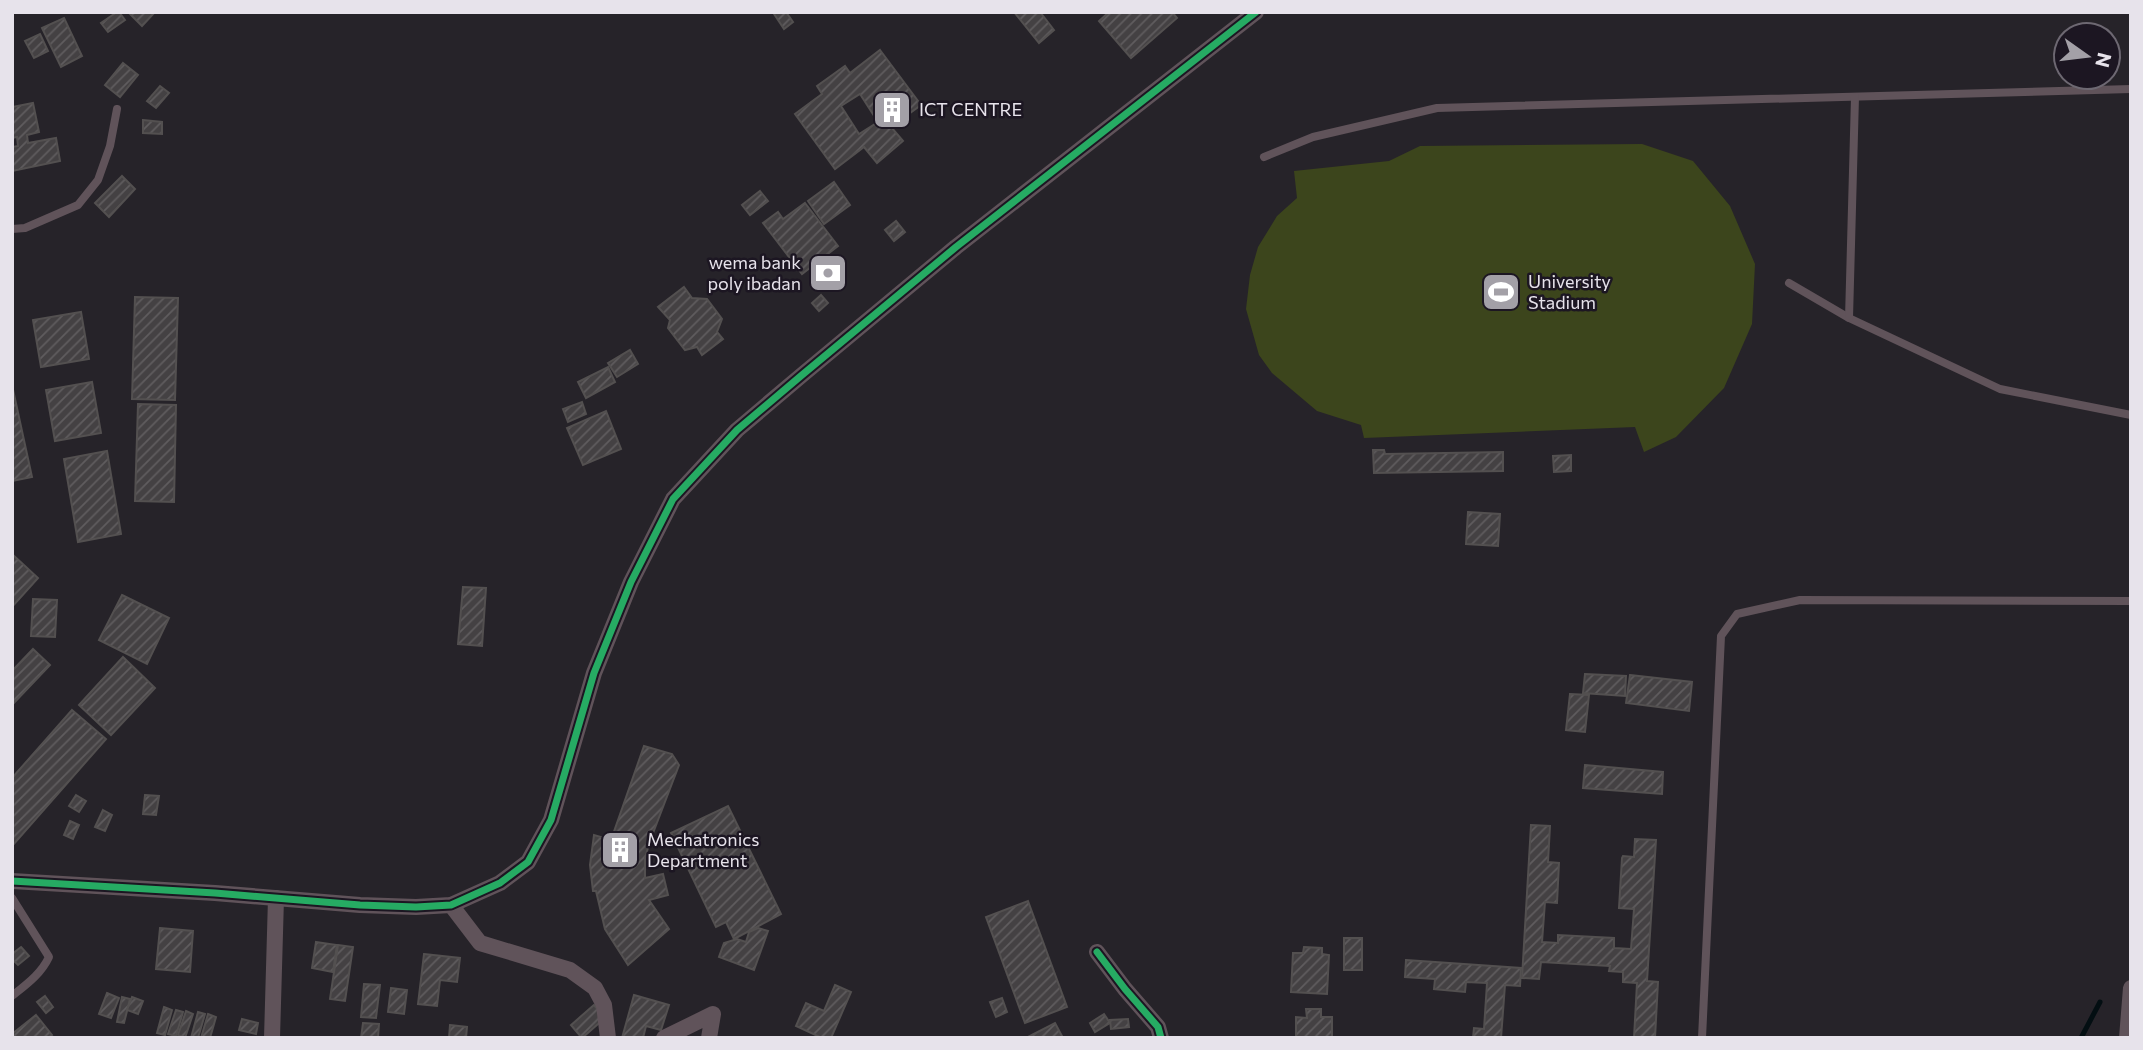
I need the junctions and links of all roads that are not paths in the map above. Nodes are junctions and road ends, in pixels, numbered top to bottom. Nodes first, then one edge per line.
1 (1256, 12) edge
2 (2131, 89) edge
3 (1855, 97) junction
4 (117, 109) dead end
5 (1264, 157) dead end
6 (12, 229) edge
7 (1789, 283) dead end
8 (1849, 318) junction
9 (2131, 415) edge
10 (2131, 601) edge
11 (12, 881) edge
12 (12, 898) edge
13 (276, 898) junction
14 (451, 905) junction
15 (1097, 952) dead end
16 (2131, 988) edge
17 (12, 996) edge
18 (272, 1038) edge
19 (608, 1038) edge
20 (664, 1038) edge
21 (709, 1038) edge
22 (1161, 1038) edge
23 (1702, 1038) edge
24 (2127, 1038) edge

1 - 14 street
2 - 3 lane
3 - 5 lane
3 - 8 lane
4 - 6 lane
7 - 8 lane
8 - 9 lane
10 - 23 lane
11 - 13 street
12 - 17 lane
13 - 14 street
13 - 18 street
14 - 19 street
15 - 22 street
16 - 24 street
20 - 21 street

